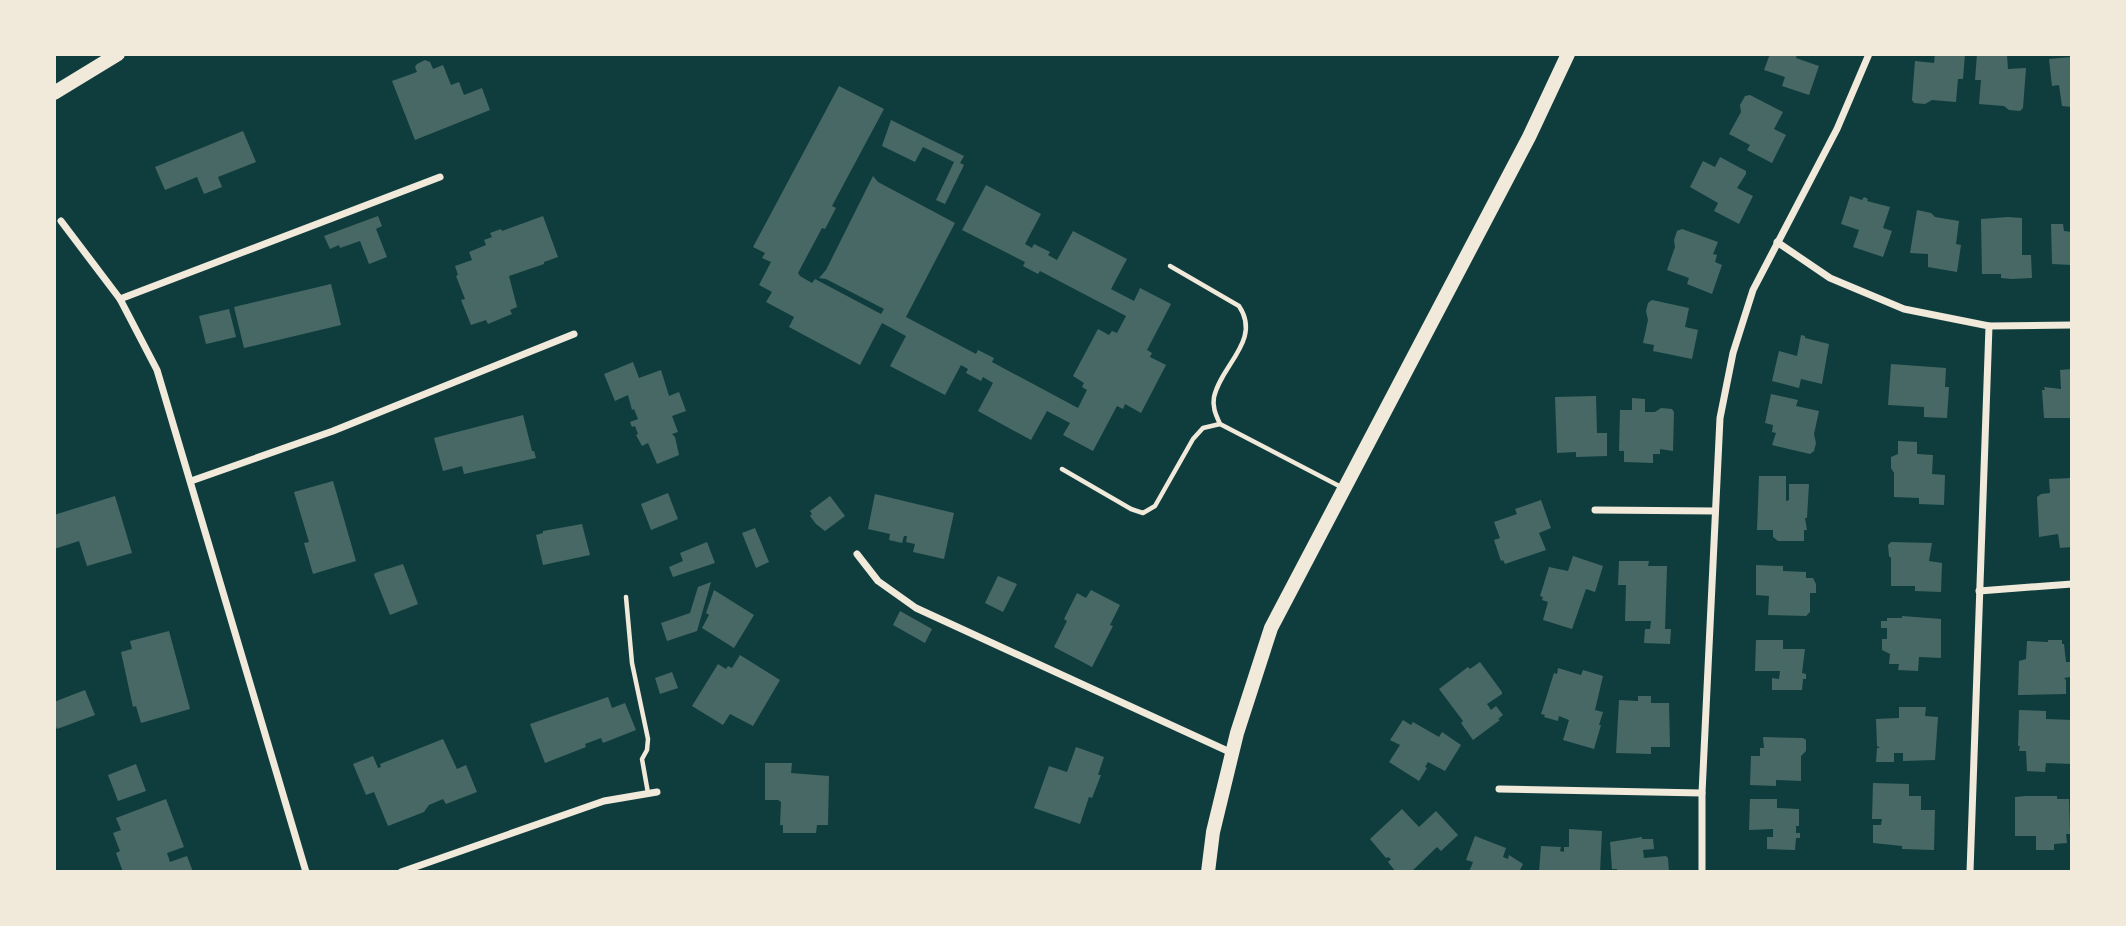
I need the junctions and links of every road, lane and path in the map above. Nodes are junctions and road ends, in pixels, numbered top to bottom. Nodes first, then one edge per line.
1 (118, 54) edge
2 (1568, 54) edge
3 (1869, 54) edge
4 (54, 93) edge
5 (440, 177) dead end
6 (61, 221) dead end
7 (1777, 242) junction
8 (1170, 266) dead end
9 (120, 299) junction
10 (2072, 325) edge
11 (1989, 326) junction
12 (574, 334) dead end
13 (1220, 424) junction
14 (1062, 469) dead end
15 (191, 481) junction
16 (1344, 489) junction
17 (1595, 510) dead end
18 (1715, 511) junction
19 (857, 554) dead end
20 (2072, 584) edge
21 (1979, 591) junction
22 (626, 597) dead end
23 (1232, 753) junction
24 (1499, 789) dead end
25 (657, 792) dead end
26 (1702, 793) junction
27 (648, 794) junction
28 (306, 872) edge
29 (401, 872) edge
30 (1208, 872) edge
31 (1702, 872) edge
32 (1970, 872) edge

1 - 4 main road
2 - 16 main road
3 - 7 street
5 - 9 street
6 - 9 street
7 - 11 street
7 - 18 street
8 - 13 lane
9 - 15 street
10 - 11 street
11 - 21 street
12 - 15 street
13 - 14 lane
13 - 16 lane
15 - 28 street
16 - 23 main road
17 - 18 street
18 - 26 street
19 - 23 street
20 - 21 street
21 - 32 street
22 - 27 lane
23 - 30 main road
24 - 26 street
25 - 27 street
26 - 31 street
27 - 29 street

